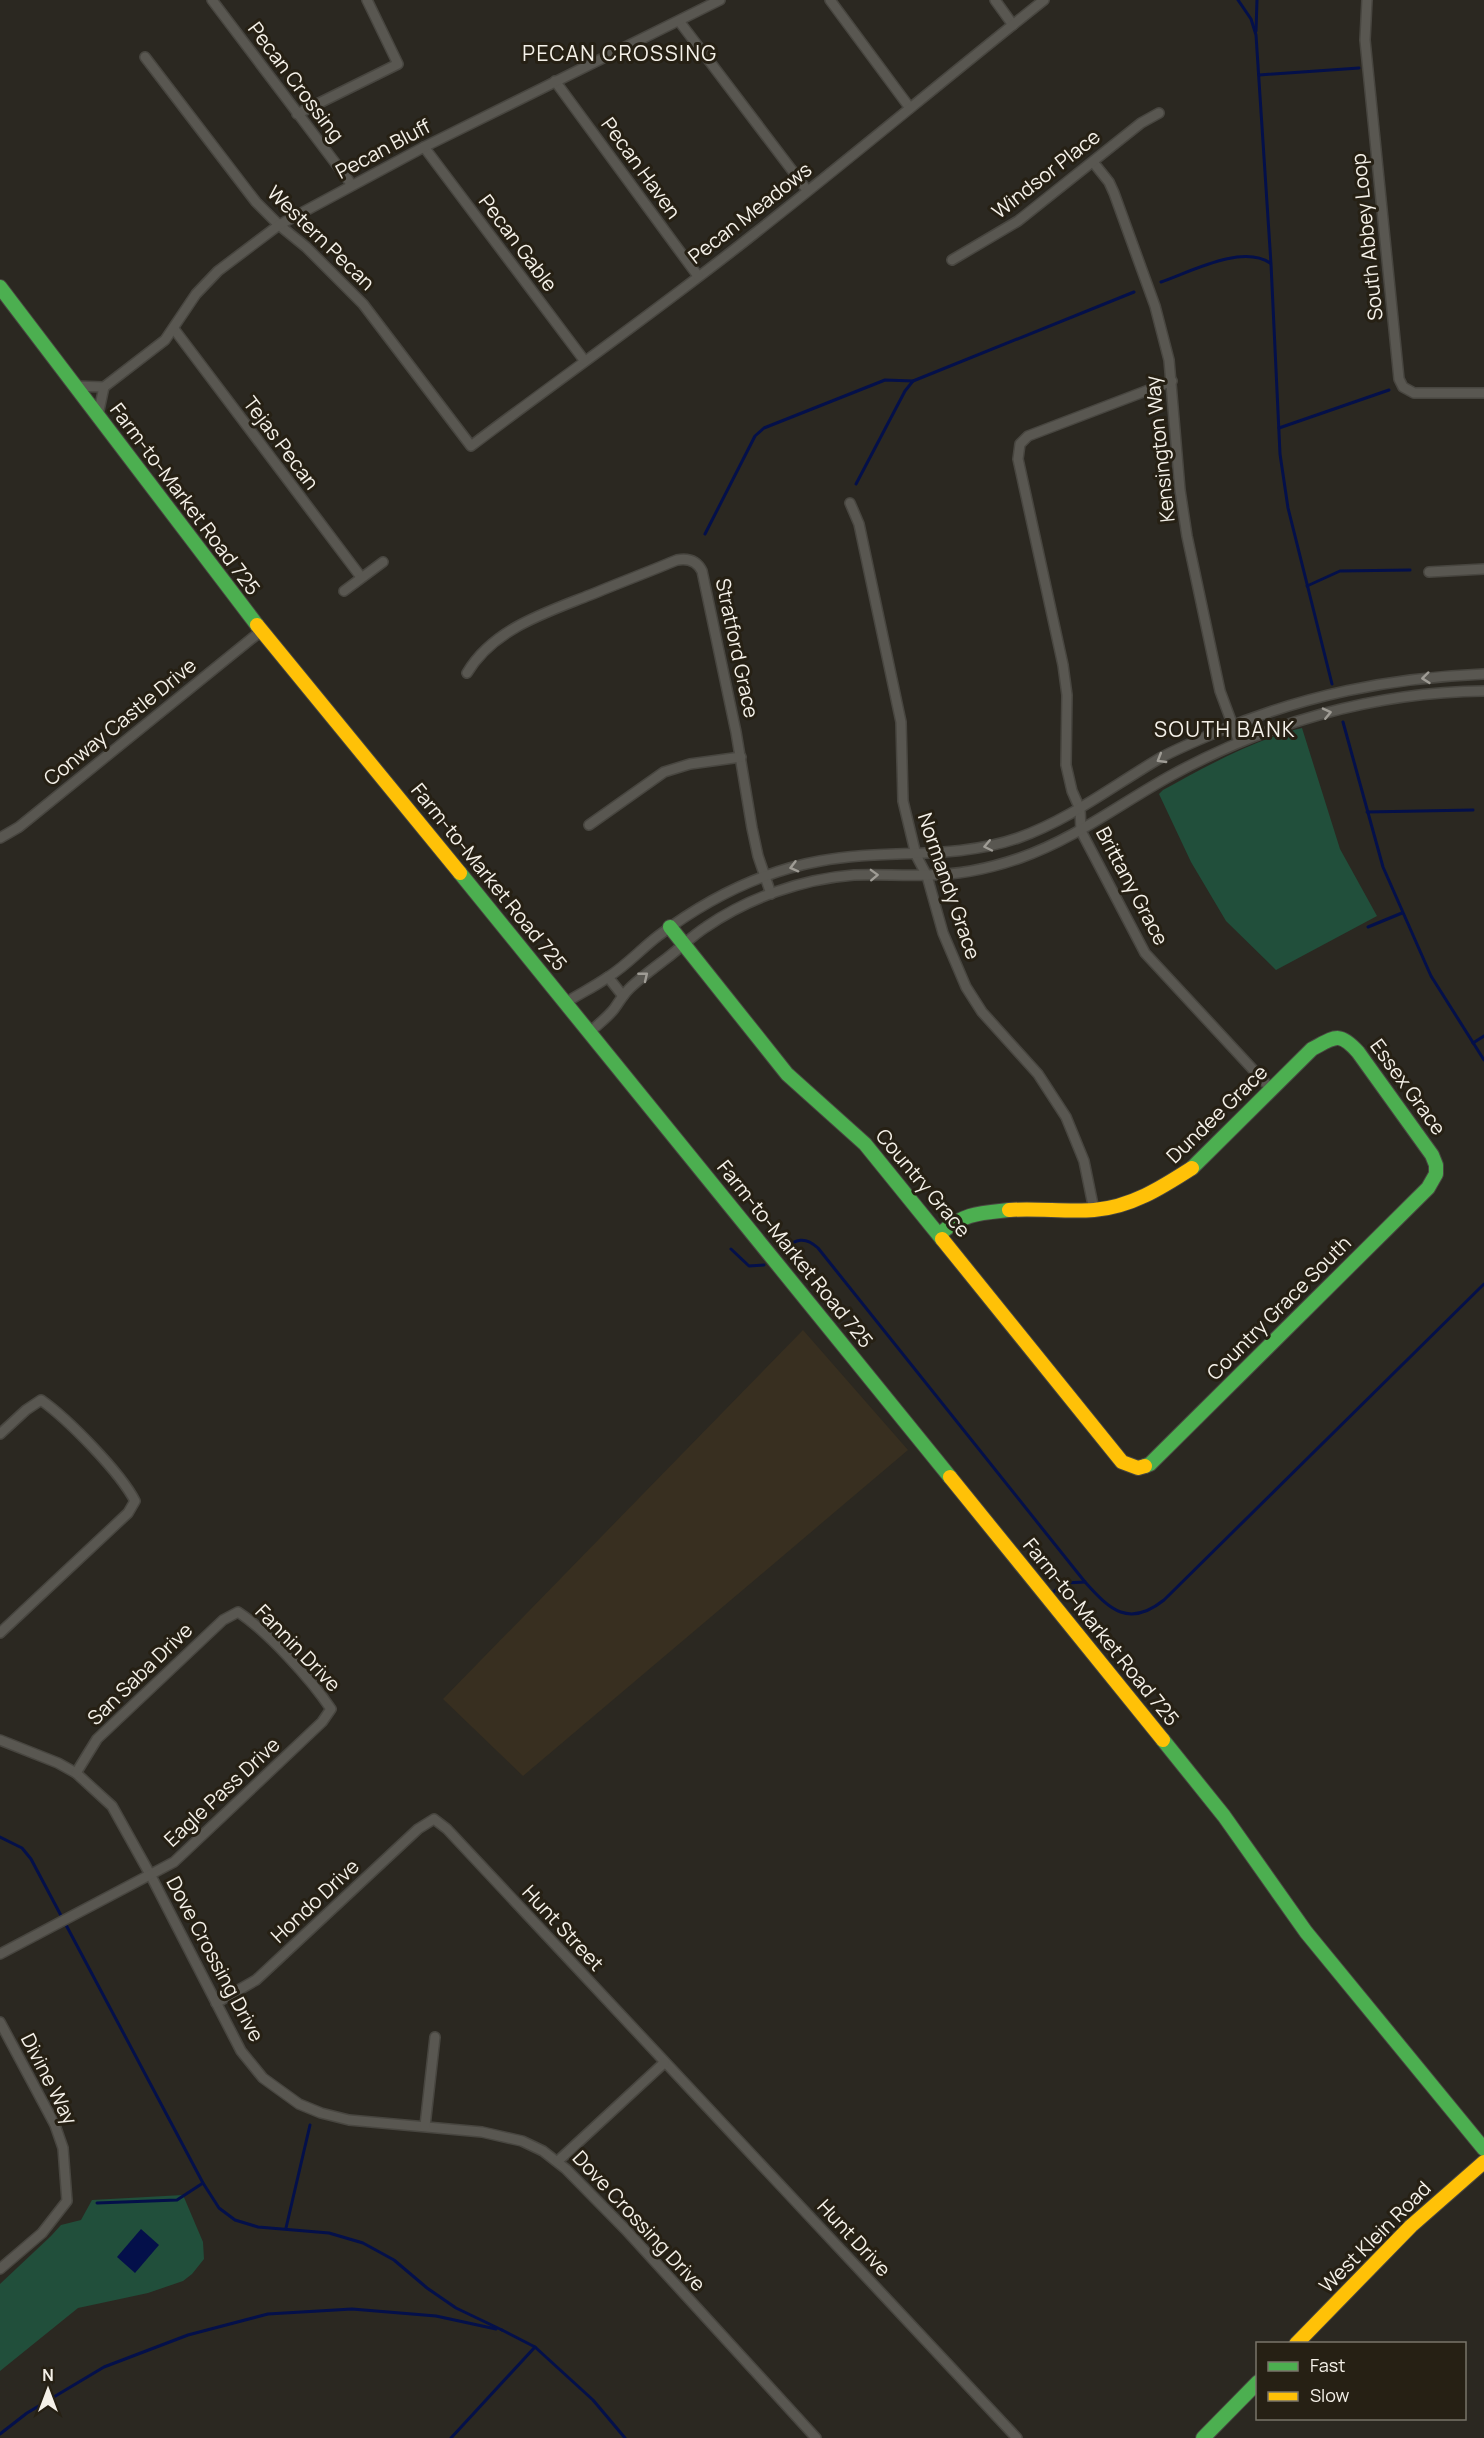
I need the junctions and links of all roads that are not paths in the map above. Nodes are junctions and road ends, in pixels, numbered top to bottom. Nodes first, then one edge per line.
1 (212, 0) edge
2 (367, 0) edge
3 (720, 0) edge
4 (830, 0) edge
5 (995, 0) edge
6 (1044, 0) edge
7 (1367, 0) edge
8 (679, 21) junction
9 (1013, 25) junction
10 (145, 57) dead end
11 (555, 81) junction
12 (909, 108) junction
13 (1159, 113) dead end
14 (297, 114) junction
15 (424, 147) junction
16 (1093, 162) junction
17 (352, 185) junction
18 (807, 190) junction
19 (279, 225) junction
20 (952, 260) dead end
21 (698, 276) junction
22 (0, 287) edge
23 (174, 329) junction
24 (584, 360) junction
25 (1172, 381) junction
26 (74, 386) junction
27 (104, 387) junction
28 (1484, 393) edge
29 (98, 415) junction
30 (471, 446) joint
31 (850, 503) dead end
32 (383, 562) dead end
33 (1484, 569) edge
34 (1429, 572) dead end
35 (361, 577) junction
36 (344, 591) dead end
37 (261, 631) junction
38 (467, 673) dead end
39 (1484, 674) edge
40 (1484, 692) edge
41 (1232, 726) junction
42 (1239, 742) junction
43 (741, 757) junction
44 (1080, 809) junction
45 (589, 825) dead end
46 (1081, 831) junction
47 (0, 838) edge
48 (916, 855) junction
49 (765, 876) junction
50 (927, 876) junction
51 (771, 894) junction
52 (670, 927) junction
53 (684, 944) junction
54 (608, 977) junction
55 (623, 996) junction
56 (565, 1004) junction
57 (589, 1033) junction
58 (1339, 1037) joint
59 (1272, 1090) junction
60 (1437, 1168) joint
61 (1094, 1210) junction
62 (940, 1234) junction
63 (0, 1434) edge
64 (1138, 1468) joint
65 (238, 1612) joint
66 (0, 1633) edge
67 (331, 1709) joint
68 (0, 1740) edge
69 (76, 1773) junction
70 (434, 1819) joint
71 (151, 1876) junction
72 (0, 1954) edge
73 (216, 2003) junction
74 (0, 2022) edge
75 (435, 2037) dead end
76 (664, 2063) junction
77 (425, 2126) junction
78 (1484, 2149) edge
79 (558, 2161) junction
80 (1484, 2162) edge
81 (0, 2269) edge
82 (1297, 2342) edge
83 (1256, 2383) edge
84 (816, 2438) edge
85 (1017, 2438) edge
86 (1203, 2438) edge

1 - 14 street, Pecan Crossing
2 - 14 street
3 - 8 street, Pecan Bluff
4 - 12 street
5 - 9 street
6 - 9 street, Pecan Meadows
7 - 28 street, South Abbey Loop
8 - 11 street, Pecan Bluff
8 - 18 street
9 - 12 street, Pecan Meadows
10 - 19 street, Western Pecan
11 - 15 street, Pecan Bluff
11 - 21 street, Pecan Haven
12 - 18 street, Pecan Meadows
13 - 16 street, Windsor Place
14 - 17 street, Pecan Crossing
15 - 17 street, Pecan Bluff
15 - 24 street, Pecan Gable
16 - 20 street, Windsor Place
16 - 25 street, Kensington Way
17 - 19 street, Pecan Bluff
18 - 21 street, Pecan Meadows
19 - 23 street, Pecan Bluff
19 - 30 street, Western Pecan
21 - 24 street, Pecan Meadows
22 - 26 street, Farm-to-Market Road 725
23 - 27 street, Pecan Bluff
23 - 35 street, Tejas Pecan
24 - 30 street, Pecan Meadows
25 - 41 street, Kensington Way
25 - 44 street, Brittany Grace
26 - 27 street
26 - 29 street, Farm-to-Market Road 725
27 - 29 street
29 - 37 street, Farm-to-Market Road 725
31 - 48 street, Normandy Grace
32 - 35 street
33 - 34 street
35 - 36 street
37 - 47 street, Conway Castle Drive
37 - 56 street, Farm-to-Market Road 725
38 - 43 street, Stratford Grace
39 -> 41 street
42 -> 40 street
41 - 42 street, Kensington Way
41 -> 44 street
42 - 46 street
43 - 45 street
43 - 49 street, Stratford Grace
44 - 46 street, Brittany Grace
44 -> 48 street
46 - 50 street
46 - 59 street, Brittany Grace
48 -> 49 street
48 - 50 street, Normandy Grace
49 - 51 street, Stratford Grace
49 - 52 street
51 -> 50 street
50 - 61 street, Normandy Grace
51 - 53 street
52 - 53 street, Country Grace
52 - 54 street
55 -> 53 street
53 - 62 street, Country Grace
54 - 55 street
54 - 56 street
55 - 57 street
56 - 57 street, Farm-to-Market Road 725
57 - 78 street, Farm-to-Market Road 725
58 - 59 street, Dundee Grace
58 - 60 street, Essex Grace
59 - 61 street, Dundee Grace
60 - 64 street, Country Grace South
61 - 62 street, Dundee Grace
62 - 64 street, Country Grace
63 - 66 street
65 - 67 street, Fannin Drive
65 - 69 street, San Saba Drive
67 - 71 street, Eagle Pass Drive
68 - 69 street, Dove Crossing Drive
69 - 71 street, Dove Crossing Drive
70 - 73 street, Hondo Drive
70 - 76 street, Hunt Street
71 - 72 street, Eagle Pass Drive
71 - 73 street, Dove Crossing Drive
73 - 77 street, Dove Crossing Drive
74 - 81 street, Divine Way
75 - 77 street
76 - 79 street
76 - 85 street, Hunt Drive
77 - 79 street, Dove Crossing Drive
79 - 84 street, Dove Crossing Drive
80 - 82 street, West Klein Road
83 - 86 street

